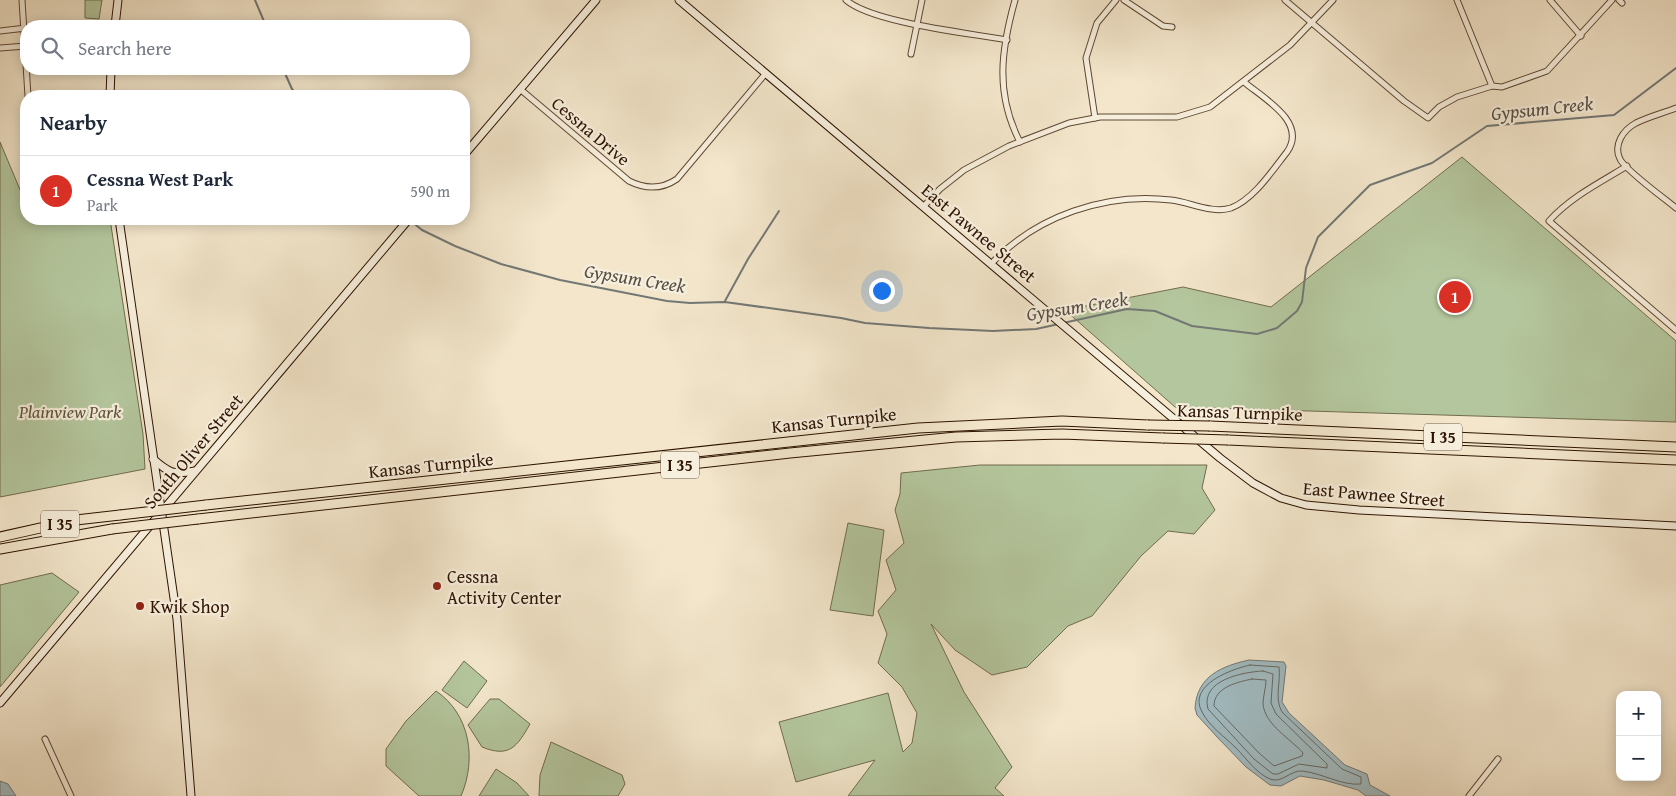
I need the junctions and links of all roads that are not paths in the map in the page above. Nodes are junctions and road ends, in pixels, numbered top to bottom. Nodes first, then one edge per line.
1 (22, 0) edge
2 (118, 0) edge
3 (596, 0) edge
4 (679, 0) edge
5 (846, 0) edge
6 (922, 0) edge
7 (1015, 0) edge
8 (1116, 0) edge
9 (1124, 0) edge
10 (1285, 0) edge
11 (1333, 0) edge
12 (1457, 0) edge
13 (1550, 0) edge
14 (1612, 0) edge
15 (24, 20) edge
16 (116, 20) edge
17 (1311, 22) junction
18 (917, 25) junction
19 (1172, 27) dead end
20 (20, 28) edge
21 (0, 30) edge
22 (1581, 36) junction
23 (1007, 40) junction
24 (20, 46) edge
25 (0, 48) edge
26 (911, 54) dead end
27 (766, 73) junction
28 (27, 75) edge
29 (111, 75) edge
30 (1244, 82) junction
31 (1492, 86) junction
32 (520, 89) junction
33 (28, 90) edge
34 (110, 90) edge
35 (1676, 108) edge
36 (1095, 118) junction
37 (1020, 142) junction
38 (470, 148) edge
39 (1627, 166) junction
40 (924, 206) junction
41 (1676, 208) edge
42 (120, 225) edge
43 (404, 225) edge
44 (991, 264) junction
45 (1676, 330) edge
46 (1676, 447) edge
47 (153, 459) junction
48 (1676, 460) edge
49 (195, 471) junction
50 (161, 512) junction
51 (1676, 526) edge
52 (0, 537) edge
53 (0, 549) edge
54 (0, 703) edge
55 (45, 739) dead end
56 (1498, 759) dead end
57 (71, 796) edge
58 (191, 796) edge
59 (1469, 796) edge

1 - 15 street
2 - 16 main road
3 - 32 main road
4 - 27 main road, East Pawnee Street
5 - 18 street
6 - 18 street
7 - 23 street
8 - 36 street
9 - 19 street
10 - 17 street
11 - 17 street
12 - 31 street
13 - 22 street
14 - 22 street
17 - 30 street
17 - 31 street
18 - 23 street
18 - 26 street
20 - 21 street
22 - 31 street
23 - 37 street
24 - 25 street
27 - 32 street, Cessna Drive
27 - 40 main road, East Pawnee Street
28 - 33 street
29 - 34 main road
30 - 36 street
30 - 44 street
32 - 38 main road
35 - 39 street
36 - 37 street
37 - 40 street
39 - 41 street
39 - 45 street
40 - 44 main road, East Pawnee Street
42 - 47 main road
43 - 49 main road, South Oliver Street
44 - 51 main road, East Pawnee Street
46 - 52 highway, Kansas Turnpike / I 35, bridge
47 - 49 main road
47 - 50 main road
48 - 53 highway, Kansas Turnpike / I 35, bridge
49 - 50 main road, South Oliver Street
50 - 54 main road, South Oliver Street
50 - 58 main road
55 - 57 street
56 - 59 street

